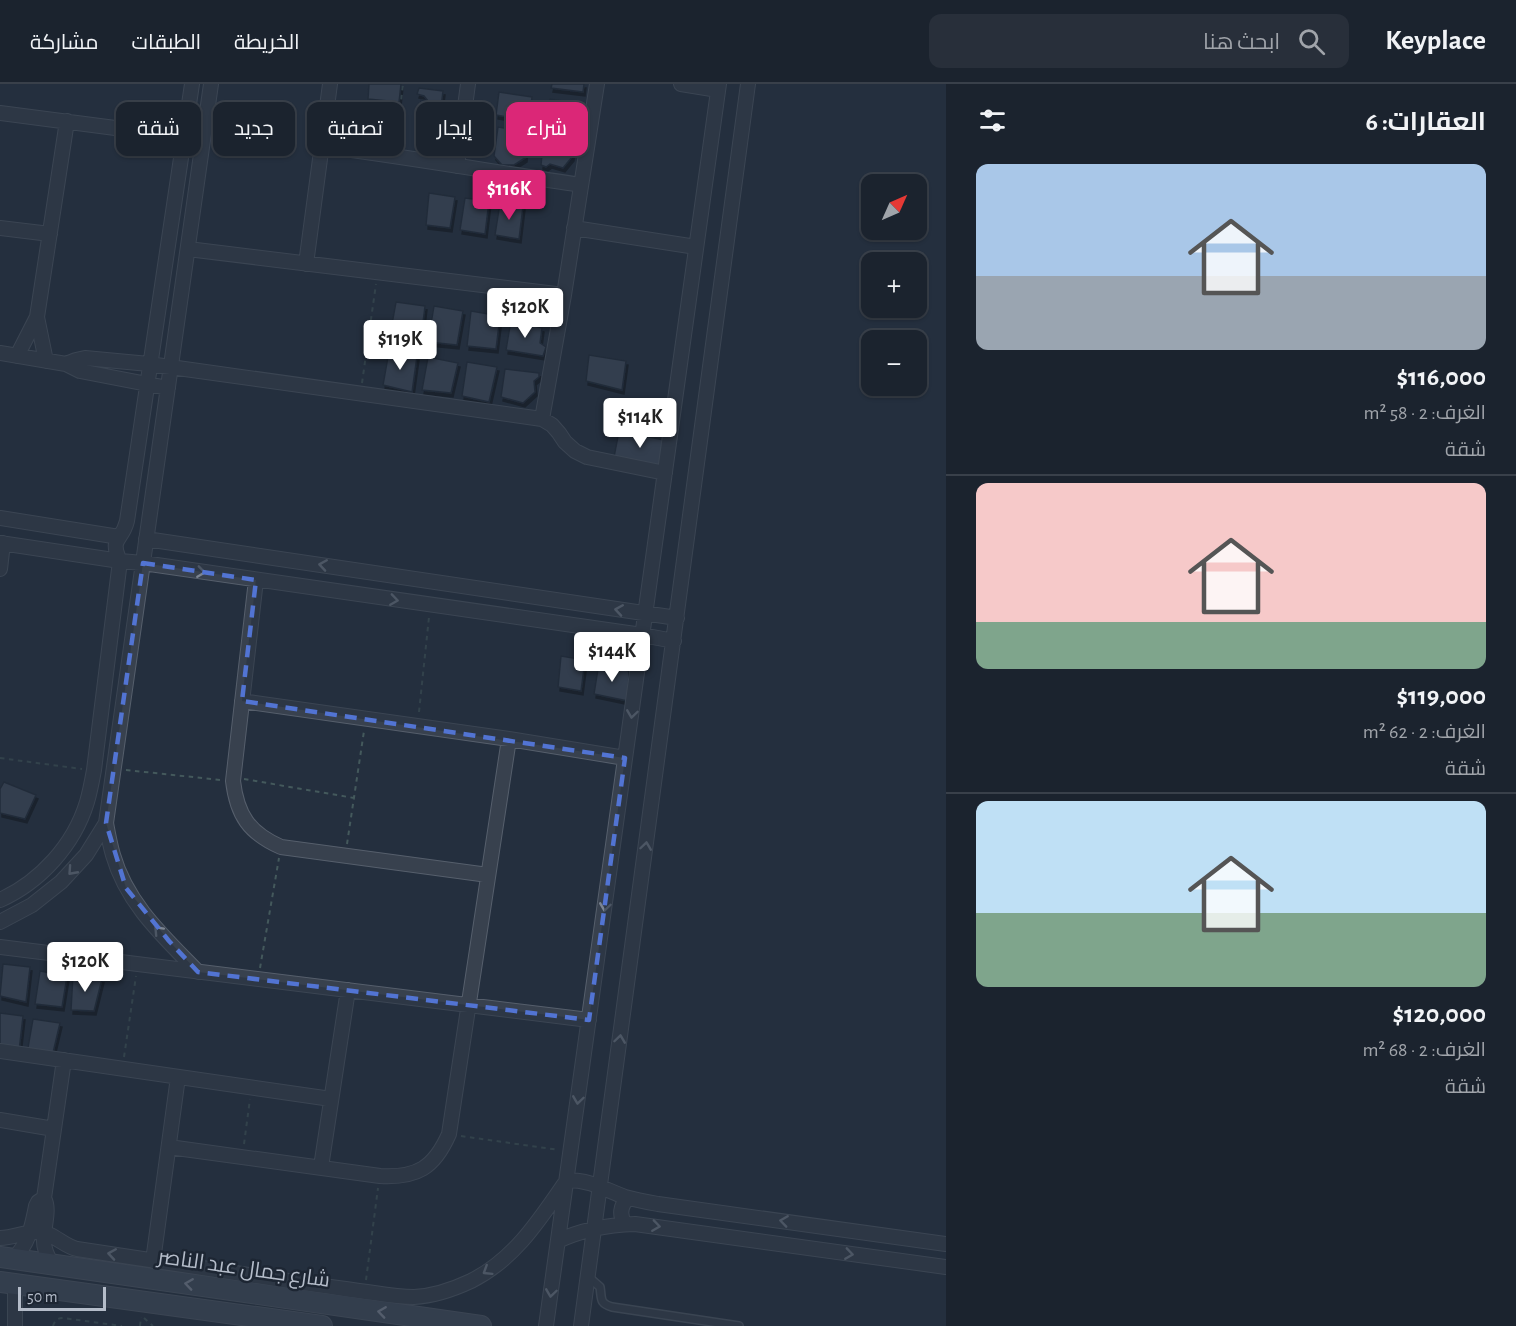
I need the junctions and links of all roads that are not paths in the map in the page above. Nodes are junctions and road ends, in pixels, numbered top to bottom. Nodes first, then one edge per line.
1 (192, 84) edge
2 (212, 84) edge
3 (330, 84) edge
4 (468, 84) edge
5 (597, 84) edge
6 (681, 84) edge
7 (748, 84) edge
8 (719, 87) edge
9 (189, 102) edge
10 (328, 102) edge
11 (0, 113) edge
12 (67, 122) junction
13 (116, 128) edge
14 (181, 156) edge
15 (321, 156) edge
16 (401, 156) edge
17 (457, 166) junction
18 (581, 185) junction
19 (0, 228) edge
20 (574, 228) junction
21 (50, 234) junction
22 (696, 247) junction
23 (188, 249) junction
24 (306, 264) junction
25 (564, 295) junction
26 (37, 317) junction
27 (0, 353) edge
28 (17, 356) junction
29 (46, 361) junction
30 (66, 364) junction
31 (149, 364) junction
32 (171, 367) junction
33 (147, 385) junction
34 (168, 388) junction
35 (542, 419) junction
36 (665, 473) junction
37 (0, 518) edge
38 (119, 537) junction
39 (147, 539) junction
40 (2, 543) edge
41 (120, 561) junction
42 (143, 563) junction
43 (0, 569) edge
44 (256, 580) junction
45 (645, 614) junction
46 (677, 618) junction
47 (642, 635) junction
48 (674, 641) junction
49 (242, 701) junction
50 (509, 739) junction
51 (625, 758) junction
52 (106, 823) junction
53 (488, 875) junction
54 (0, 900) edge
55 (0, 922) edge
56 (0, 947) edge
57 (198, 972) junction
58 (348, 990) junction
59 (468, 1005) junction
60 (589, 1020) junction
61 (0, 1051) edge
62 (64, 1060) junction
63 (178, 1077) junction
64 (331, 1099) junction
65 (0, 1120) edge
66 (54, 1129) junction
67 (169, 1147) junction
68 (321, 1167) junction
69 (567, 1180) junction
70 (600, 1186) junction
71 (628, 1198) junction
72 (625, 1224) junction
73 (594, 1228) junction
74 (37, 1233) junction
75 (0, 1238) edge
76 (558, 1242) junction
77 (946, 1244) edge
78 (6, 1258) edge
79 (153, 1261) junction
80 (52, 1264) junction
81 (946, 1267) edge
82 (587, 1280) junction
83 (7, 1283) edge
84 (261, 1294) junction
85 (297, 1299) junction
86 (259, 1317) junction
87 (294, 1322) junction
88 (15, 1326) edge
89 (322, 1326) edge
90 (481, 1326) edge
91 (546, 1326) edge
92 (581, 1326) edge
93 (739, 1326) edge

1 - 9 street
2 - 23 street
3 - 10 street
4 - 17 street
5 - 18 street
6 - 8 street
7 - 46 street
8 - 22 street
11 - 12 street
12 - 13 street
12 - 21 street
14 - 31 street
15 - 24 street
16 - 17 street
17 - 18 street
18 - 20 street
19 - 21 street
20 - 22 street
20 - 25 street
21 - 26 street
22 - 36 street
23 - 24 street
23 - 32 street
24 - 25 street
25 - 35 street
26 - 28 street
26 - 29 street
27 - 28 street
28 - 29 street
29 - 30 street
30 - 31 street
30 - 33 street
31 - 32 street
31 - 33 street
32 - 34 street
32 - 35 street
33 - 34 street
33 - 38 street
34 - 39 street
35 - 36 street
36 - 45 street
37 - 38 street
38 - 41 street
39 - 42 street
45 -> 39 street
40 - 41 street
40 - 43 street
41 - 42 street
41 - 54 street
42 -> 44 street
42 - 52 street
44 -> 47 street
44 - 49 street
45 - 46 street
45 - 47 street
46 - 48 street
47 - 48 street
47 -> 51 street
70 -> 48 street
49 - 50 street
49 - 53 street
50 - 51 street
50 - 53 street
51 -> 60 street
52 -> 55 street
57 -> 52 street
53 - 59 street
56 - 57 street
57 - 58 street
58 - 59 street
58 - 64 street
59 - 60 street
59 - 68 street
60 -> 69 street
61 - 62 street
62 - 63 street
62 - 66 street
63 - 64 street
63 - 67 street
64 - 68 street
65 - 66 street
66 - 74 street
67 - 68 street
67 - 79 street
69 - 70 street
69 - 76 street
69 -> 79 street
70 - 71 street
70 - 73 street
71 - 72 street
77 -> 71 street
72 - 73 street
72 -> 81 street
73 - 76 street
73 - 82 street
74 - 75 street
74 - 78 street
79 -> 74 street
74 - 80 street
76 -> 91 street
78 - 80 main road, شارع جمال عبد الناصر
84 -> 80 main road, شارع جمال عبد الناصر
82 - 92 street
82 - 93 lane
83 - 86 main road
83 - 88 street
84 - 85 main road, شارع جمال عبد الناصر
84 - 86 main road
85 - 87 main road
90 -> 85 main road, شارع جمال عبد الناصر
86 - 87 main road
87 - 89 main road

